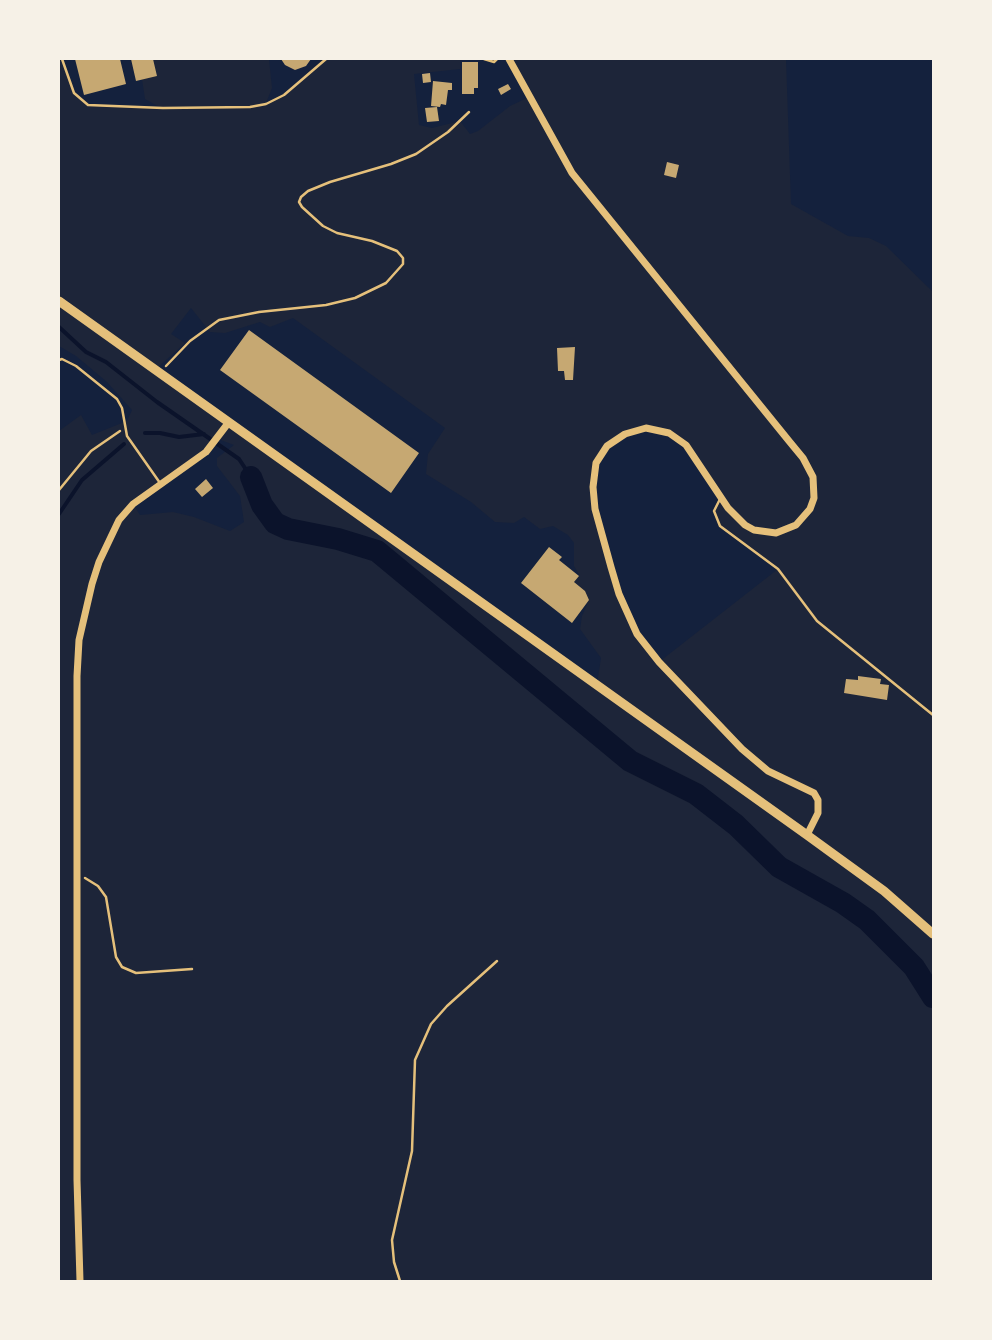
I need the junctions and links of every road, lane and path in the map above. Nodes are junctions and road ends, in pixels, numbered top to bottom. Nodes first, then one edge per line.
1 (62, 59) edge
2 (325, 59) edge
3 (484, 59) edge
4 (497, 59) edge
5 (509, 59) edge
6 (469, 112) dead end
7 (59, 301) edge
8 (59, 360) edge
9 (160, 373) junction
10 (229, 422) junction
11 (124, 429) junction
12 (160, 483) junction
13 (59, 490) edge
14 (721, 497) junction
15 (933, 715) edge
16 (807, 835) junction
17 (77, 875) junction
18 (933, 934) edge
19 (497, 961) dead end
20 (192, 969) dead end
21 (80, 1281) edge
22 (400, 1281) edge

1 - 2 lane
3 - 4 lane
5 - 14 street
6 - 9 path
7 - 9 main road
8 - 11 lane
9 - 10 main road
10 - 12 street
10 - 16 main road
11 - 12 lane
11 - 13 path
12 - 17 street
14 - 15 lane
14 - 16 street
16 - 18 main road
17 - 20 path
17 - 21 street
19 - 22 lane

